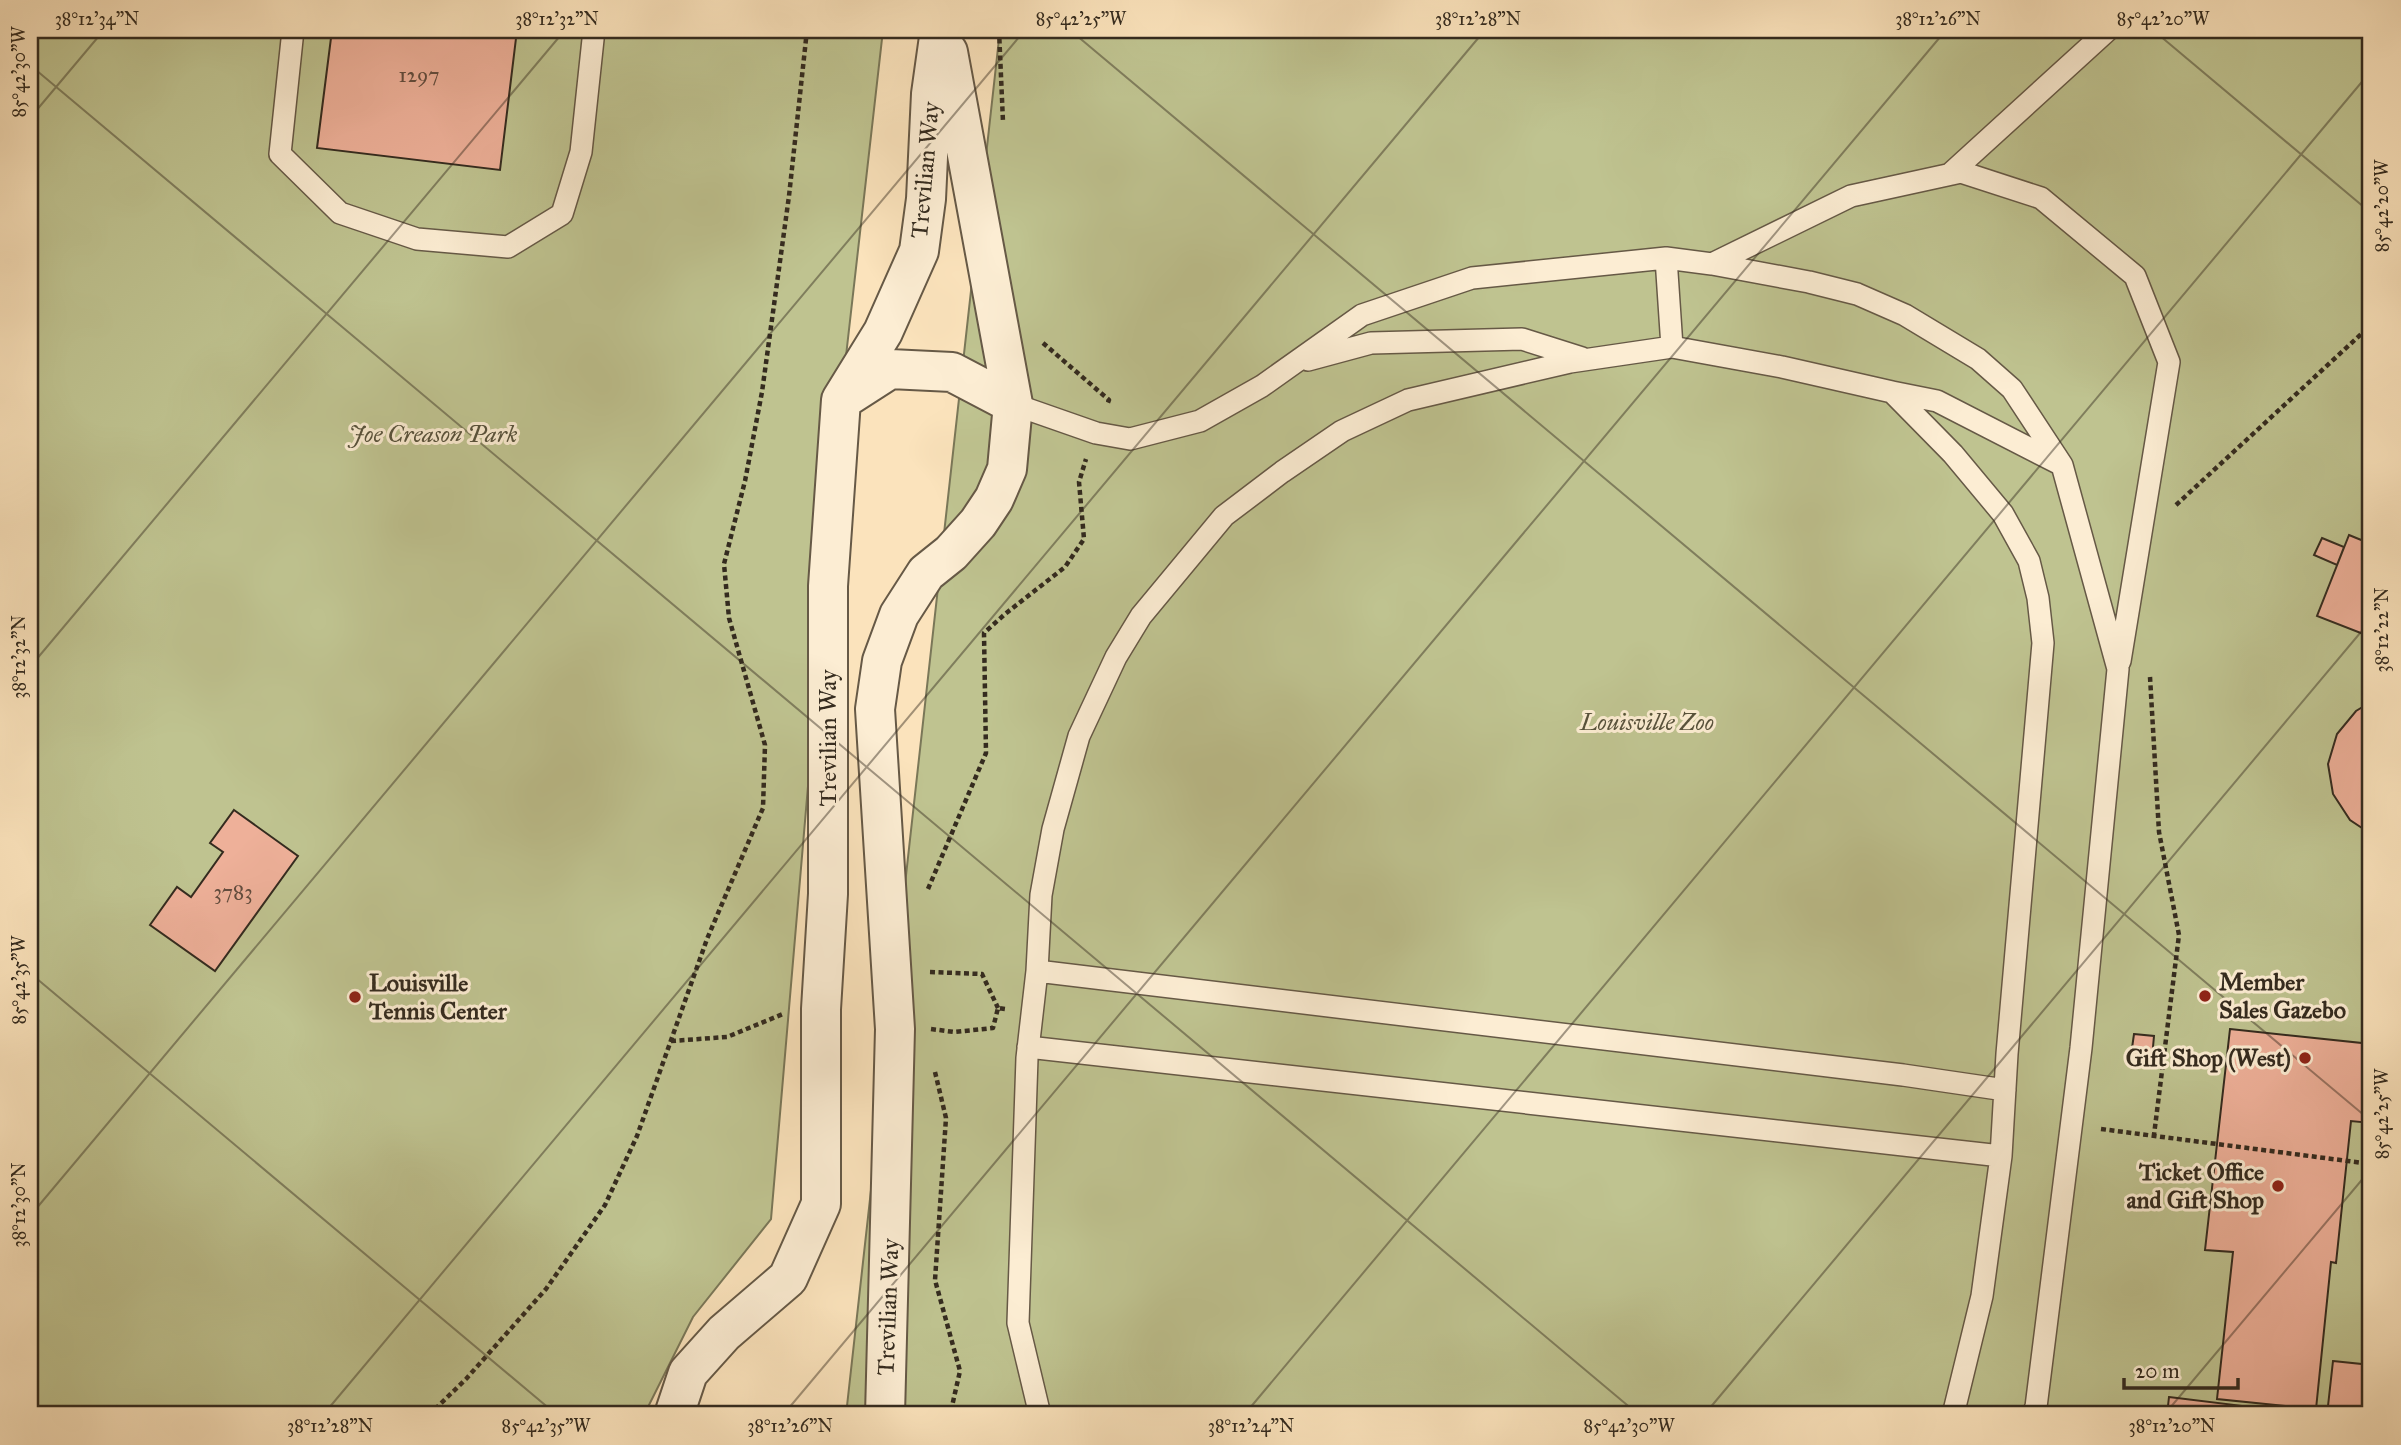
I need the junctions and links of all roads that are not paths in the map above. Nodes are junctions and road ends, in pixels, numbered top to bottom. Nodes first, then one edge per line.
1 (293, 30) edge
2 (594, 30) edge
3 (942, 30) edge
4 (2108, 30) edge
5 (1950, 174) junction
6 (1665, 258) junction
7 (1712, 264) junction
8 (1672, 346) junction
9 (1587, 360) junction
10 (1294, 363) junction
11 (1892, 392) junction
12 (841, 400) junction
13 (1013, 404) junction
14 (2062, 465) junction
15 (2118, 669) junction
16 (1037, 971) junction
17 (1028, 1047) junction
18 (2005, 1090) junction
19 (2001, 1156) junction
20 (674, 1415) edge
21 (885, 1415) edge
22 (1040, 1415) edge
23 (1953, 1415) edge
24 (2032, 1415) edge

1 - 2 lane
3 - 12 street, Trevilian Way
3 - 13 street, Trevilian Way
4 - 5 lane
5 - 7 lane
5 - 15 lane
6 - 7 lane
6 - 8 lane
6 - 10 lane
7 - 14 lane
8 - 9 lane
8 - 11 lane
9 - 10 lane
9 - 16 lane
10 - 13 lane
11 - 14 lane
11 - 18 lane
12 - 13 street
12 - 20 street, Trevilian Way
13 - 21 street, Trevilian Way
14 - 15 lane
15 - 24 lane
16 - 17 lane
16 - 18 lane
17 - 19 lane
17 - 22 lane
18 - 19 lane
19 - 23 lane

